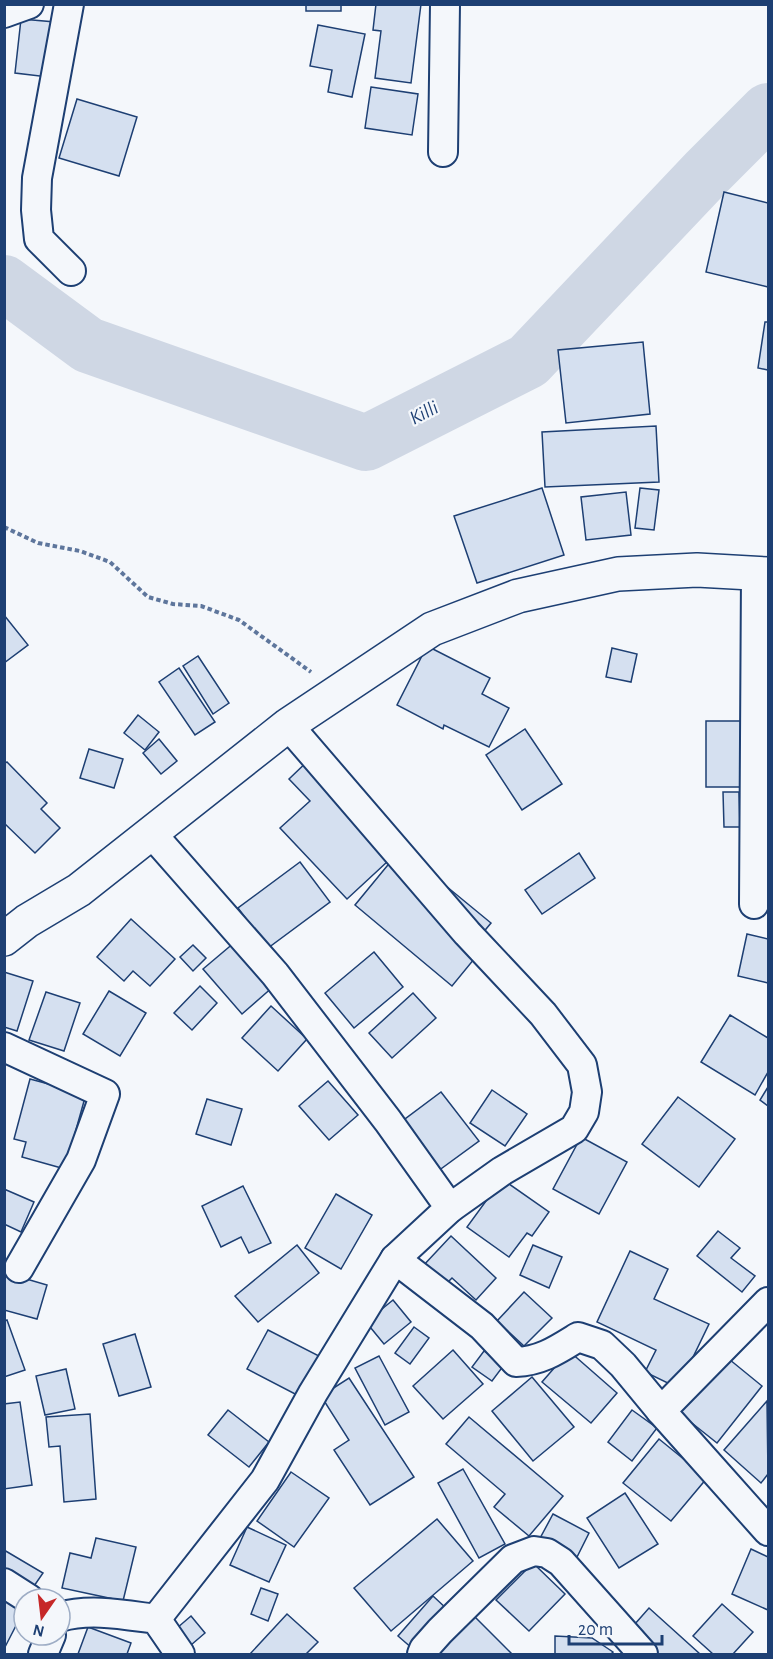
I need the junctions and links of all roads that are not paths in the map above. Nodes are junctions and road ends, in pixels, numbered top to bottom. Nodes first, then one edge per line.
1 (29, 4) edge
2 (69, 4) edge
3 (445, 4) edge
4 (4, 13) edge
5 (443, 152) dead end
6 (70, 271) dead end
7 (762, 574) edge
8 (288, 725) junction
9 (152, 834) junction
10 (754, 904) dead end
11 (4, 939) edge
12 (4, 1047) edge
13 (450, 1208) junction
14 (395, 1259) junction
15 (19, 1268) dead end
16 (768, 1302) edge
17 (661, 1411) junction
18 (768, 1531) edge
19 (72, 1613) edge
20 (156, 1619) junction
21 (180, 1654) edge
22 (422, 1654) edge
23 (643, 1654) edge

1 - 4 street
2 - 6 street
3 - 5 street
7 - 8 street
7 - 10 street
8 - 9 street
8 - 13 street
9 - 11 street
9 - 13 street
12 - 15 street
13 - 14 street
14 - 17 street
14 - 20 street
16 - 17 street
17 - 18 street
19 - 20 street
20 - 21 street
22 - 23 street

